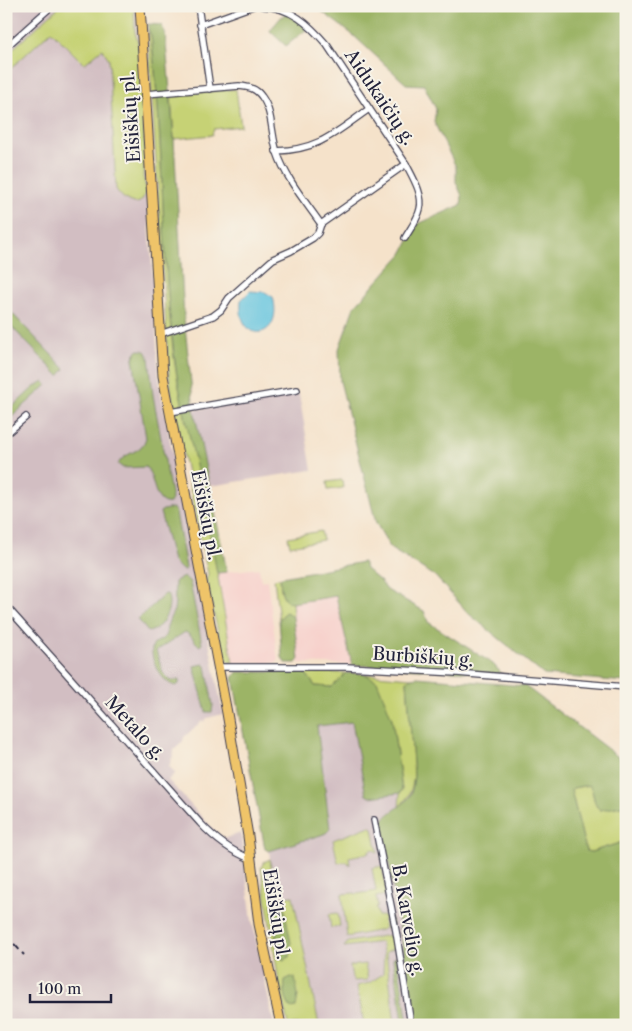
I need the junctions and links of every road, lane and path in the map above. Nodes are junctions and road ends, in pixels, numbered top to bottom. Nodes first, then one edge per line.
1 (52, 6) edge
2 (140, 6) edge
3 (198, 6) edge
4 (253, 6) edge
5 (262, 6) edge
6 (200, 25) junction
7 (6, 47) edge
8 (210, 89) junction
9 (146, 94) junction
10 (369, 109) junction
11 (276, 151) junction
12 (406, 164) junction
13 (321, 224) junction
14 (405, 238) dead end
15 (160, 334) junction
16 (297, 390) dead end
17 (170, 412) junction
18 (26, 417) dead end
19 (6, 434) edge
20 (6, 606) edge
21 (219, 667) junction
22 (626, 687) edge
23 (374, 820) dead end
24 (251, 859) junction
25 (281, 1025) edge
26 (411, 1025) edge

1 - 7 street
2 - 9 main road, Eišiškių pl.
3 - 6 street
4 - 6 street
5 - 10 street, Aidukaičių g.
6 - 8 street
8 - 9 street
8 - 11 street
9 - 15 main road, Eišiškių pl.
10 - 11 street
10 - 12 street, Aidukaičių g.
11 - 13 street
12 - 13 street
12 - 14 street, Aidukaičių g.
13 - 15 street
15 - 17 main road, Eišiškių pl.
16 - 17 street
17 - 21 main road, Eišiškių pl.
18 - 19 street
20 - 24 street, Metalo g.
21 - 22 street, Burbiškių g.
21 - 24 main road, Eišiškių pl.
23 - 26 street, B. Karvelio g.
24 - 25 main road, Eišiškių pl.

